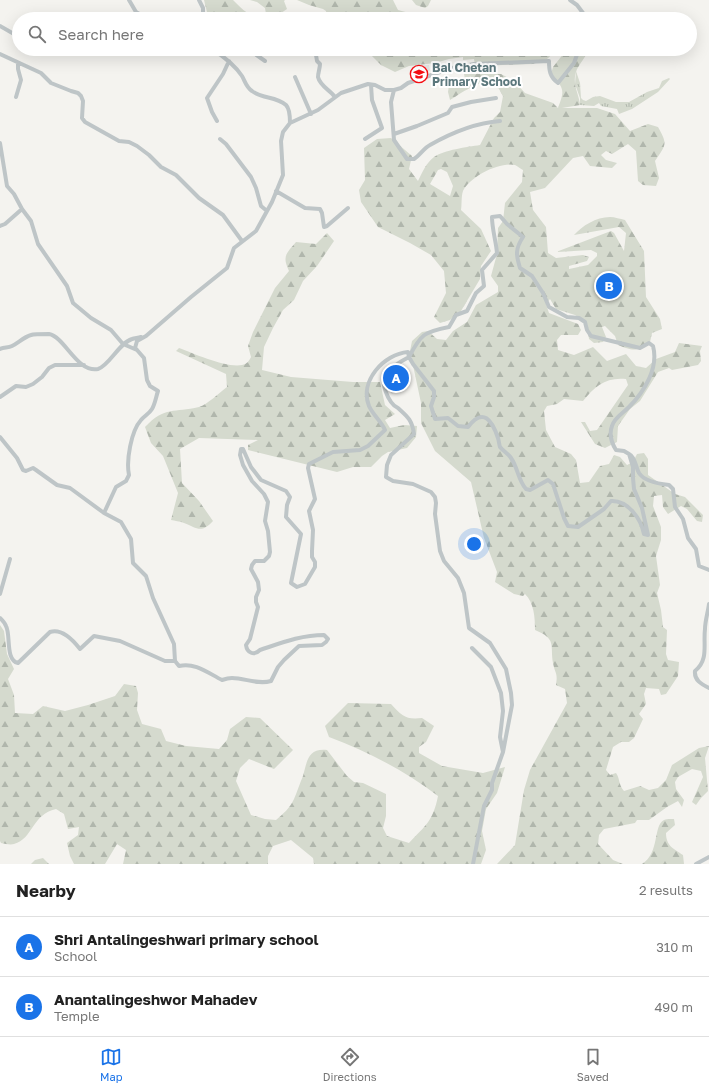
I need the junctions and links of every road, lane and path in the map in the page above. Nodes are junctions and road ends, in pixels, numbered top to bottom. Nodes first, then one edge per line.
1 (128, 0) edge
2 (199, 0) edge
3 (570, 0) edge
4 (136, 12) edge
5 (203, 12) edge
6 (582, 12) edge
7 (0, 26) edge
8 (12, 33) edge
9 (0, 54) edge
10 (221, 56) edge
11 (258, 56) edge
12 (316, 56) edge
13 (576, 56) edge
14 (229, 61) junction
15 (265, 61) dead end
16 (18, 64) junction
17 (295, 77) dead end
18 (372, 85) junction
19 (394, 90) junction
20 (16, 97) dead end
21 (334, 97) junction
22 (496, 98) dead end
23 (311, 114) junction
24 (217, 120) dead end
25 (500, 121) dead end
26 (290, 123) junction
27 (394, 134) junction
28 (220, 139) dead end
29 (365, 139) dead end
30 (0, 143) edge
31 (276, 191) junction
32 (348, 208) dead end
33 (22, 209) junction
34 (267, 211) junction
35 (0, 226) edge
36 (242, 242) junction
37 (146, 336) junction
38 (123, 344) junction
39 (0, 349) edge
40 (137, 350) junction
41 (409, 357) junction
42 (84, 365) junction
43 (0, 396) edge
44 (0, 437) edge
45 (629, 454) junction
46 (104, 513) junction
47 (10, 559) dead end
48 (709, 570) edge
49 (0, 594) edge
50 (709, 604) edge
51 (0, 618) edge
52 (472, 648) dead end
53 (175, 661) junction
54 (709, 688) edge
55 (504, 752) junction
56 (709, 857) edge
57 (473, 864) edge
58 (696, 864) edge

1 - 4 street
2 - 5 street
3 - 6 street
7 - 8 street
9 - 16 street
10 - 14 street
11 - 15 street
12 - 21 street
13 - 19 street
14 - 24 street
14 - 26 street
16 - 20 street
16 - 36 street
17 - 23 street
18 - 19 street
18 - 21 street
18 - 29 street
19 - 27 street
21 - 23 street
22 - 27 street
23 - 26 street
25 - 27 street
26 - 31 street
28 - 34 street
30 - 33 street
31 - 32 street
31 - 34 street
33 - 35 street
33 - 38 street
34 - 36 street
36 - 37 street
37 - 38 street
37 - 40 street
38 - 40 street
38 - 42 street
39 - 42 street
40 - 46 street
41 - 45 street
41 - 45 street
41 - 53 street
41 - 55 street
42 - 43 street
44 - 46 street
45 - 48 street
46 - 53 street
47 - 49 street
50 - 54 street
51 - 53 street
52 - 55 street
55 - 57 street
56 - 58 street

